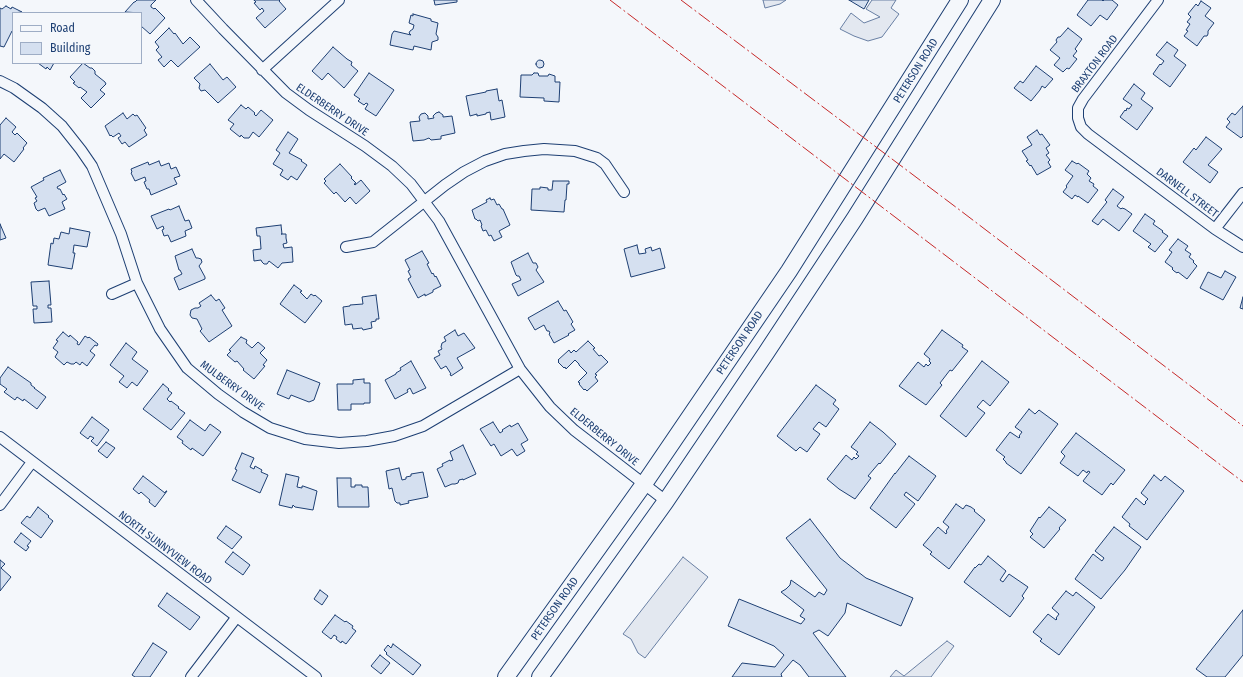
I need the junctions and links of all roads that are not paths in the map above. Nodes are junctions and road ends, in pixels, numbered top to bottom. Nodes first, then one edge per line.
1 (196, 0) edge
2 (339, 0) edge
3 (960, 0) edge
4 (992, 0) edge
5 (1158, 0) edge
6 (262, 70) junction
7 (0, 81) edge
8 (1119, 157) joint
9 (624, 192) dead end
10 (1243, 192) edge
11 (424, 202) junction
12 (1215, 229) junction
13 (346, 247) dead end
14 (1243, 247) edge
15 (137, 284) junction
16 (112, 294) dead end
17 (520, 369) junction
18 (0, 437) edge
19 (32, 462) junction
20 (644, 484) junction
21 (666, 500) junction
22 (0, 505) edge
23 (236, 618) junction
24 (191, 677) edge
25 (316, 677) edge
26 (506, 677) edge
27 (540, 677) edge

1 - 6 street, ELDERBERRY DRIVE
2 - 6 street
3 - 20 main road, PETERSON ROAD
4 - 21 main road
5 - 8 street, BRAXTON ROAD
6 - 11 street, ELDERBERRY DRIVE
7 - 15 street, MULBERRY DRIVE
8 - 12 street, DARNELL STREET
9 - 11 street
10 - 12 street
11 - 13 street
11 - 17 street
12 - 14 street, DARNELL STREET
15 - 16 street
15 - 17 street, MULBERRY DRIVE
17 - 20 street, ELDERBERRY DRIVE
18 - 19 street, NORTH SUNNYVIEW ROAD
19 - 22 street
19 - 23 street, NORTH SUNNYVIEW ROAD
20 - 21 street, ELDERBERRY DRIVE
20 - 26 main road, PETERSON ROAD
21 - 27 main road
23 - 24 street
23 - 25 street, NORTH SUNNYVIEW ROAD

